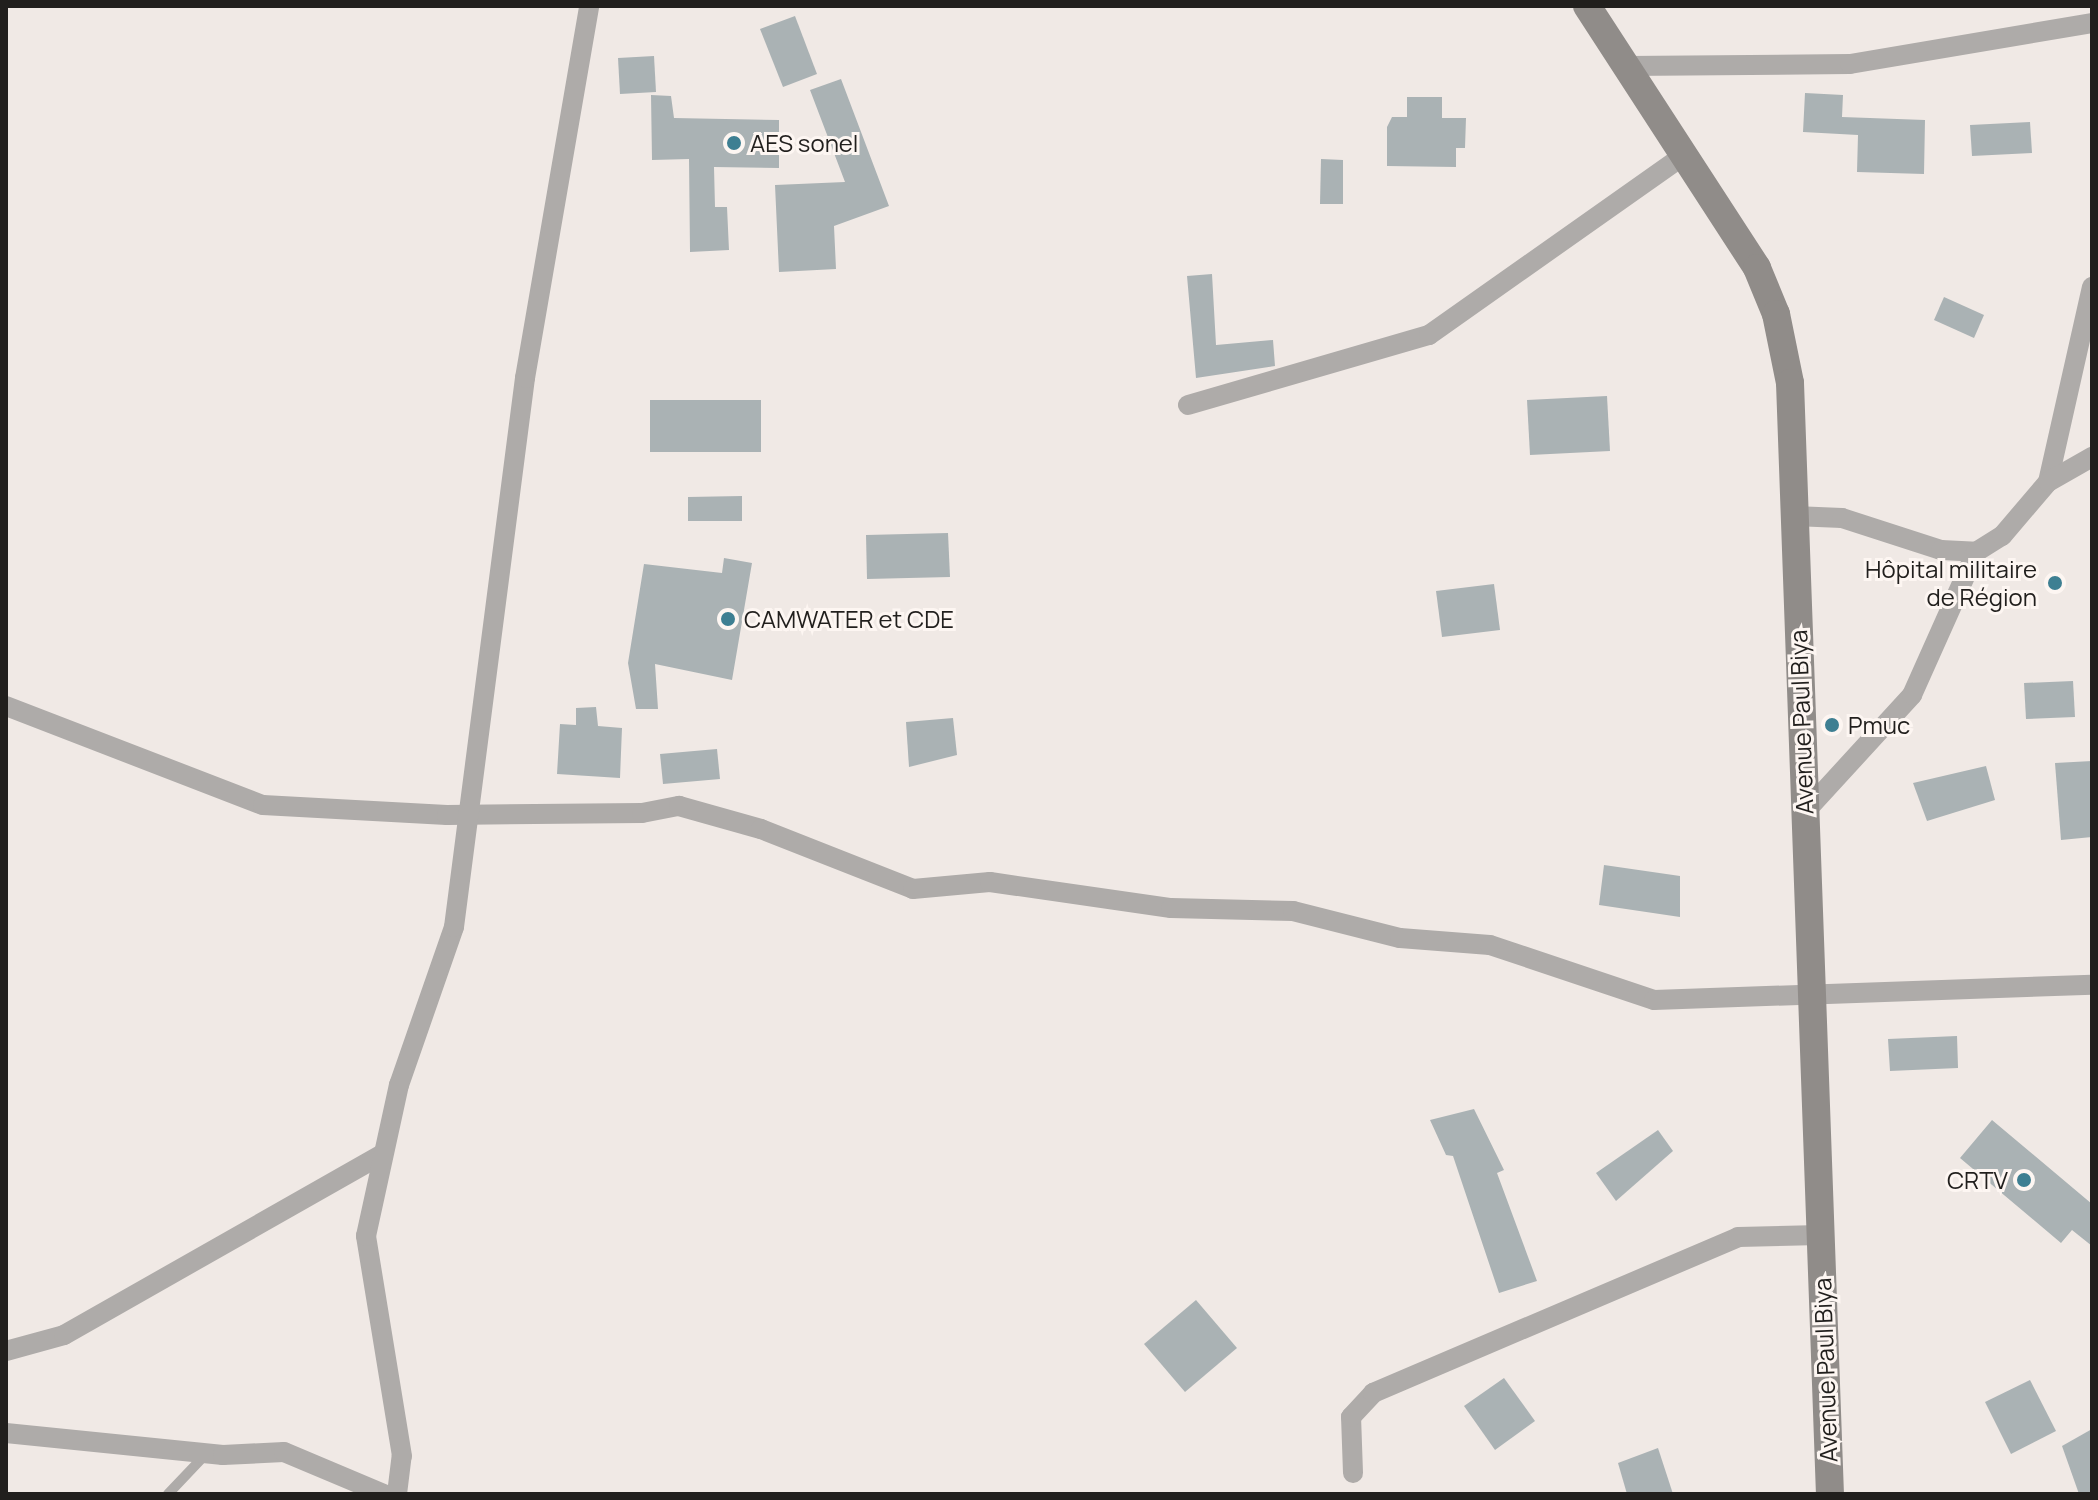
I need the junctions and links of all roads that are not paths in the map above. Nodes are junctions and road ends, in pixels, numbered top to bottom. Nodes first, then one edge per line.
1 (589, 6) edge
2 (1587, 6) edge
3 (2092, 23) edge
4 (1627, 66) junction
5 (1686, 154) junction
6 (2092, 287) edge
7 (1188, 405) dead end
8 (2092, 457) edge
9 (2048, 482) junction
10 (1794, 516) junction
11 (1976, 552) junction
12 (6, 706) edge
13 (467, 813) junction
14 (1804, 813) junction
15 (2092, 985) edge
16 (1812, 994) junction
17 (382, 1154) junction
18 (1820, 1235) junction
19 (6, 1351) edge
20 (6, 1433) edge
21 (206, 1454) junction
22 (1353, 1473) dead end
23 (168, 1494) edge
24 (384, 1494) edge
25 (397, 1494) edge
26 (1830, 1494) edge

1 - 13 street
2 - 4 main road, Avenue Paul Biya
3 - 4 street
4 - 5 main road, Avenue Paul Biya
5 - 7 street
5 - 10 main road, Avenue Paul Biya
6 - 9 street
8 - 9 street
9 - 11 street
10 - 11 street
10 - 14 main road, Avenue Paul Biya
11 - 14 street
12 - 13 street
13 - 16 street
13 - 17 street
14 - 16 main road, Avenue Paul Biya
15 - 16 street
16 - 18 main road, Avenue Paul Biya
17 - 19 street
17 - 25 street
18 - 22 street
18 - 26 main road, Avenue Paul Biya
20 - 21 street
21 - 23 lane
21 - 24 street

